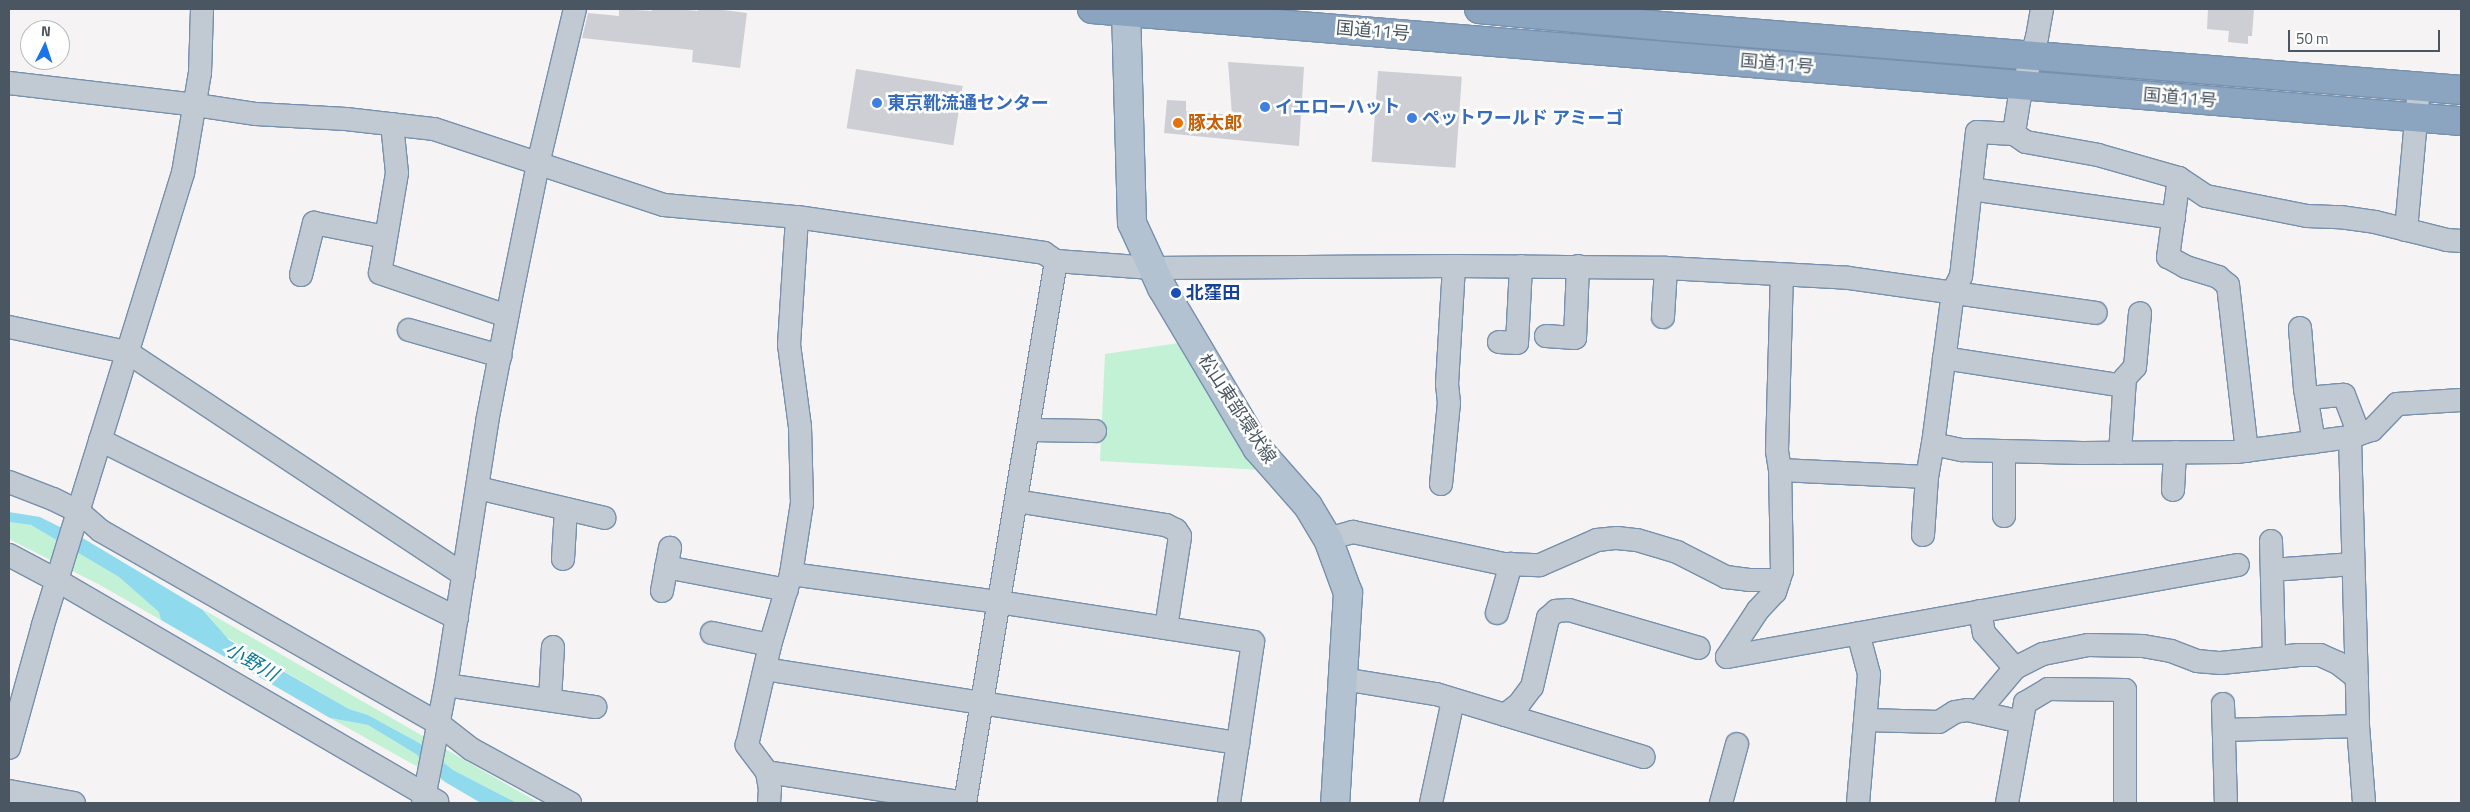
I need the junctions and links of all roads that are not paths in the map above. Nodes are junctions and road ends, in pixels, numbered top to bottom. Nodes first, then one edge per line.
1 (202, 9) edge
2 (575, 9) edge
3 (1092, 9) edge
4 (1479, 9) edge
5 (2042, 9) edge
6 (1126, 10) edge
7 (2032, 56) junction
8 (9, 83) edge
9 (2023, 84) junction
10 (2420, 88) junction
11 (2461, 90) edge
12 (196, 105) junction
13 (2417, 118) junction
14 (2461, 121) edge
15 (392, 124) junction
16 (2014, 134) junction
17 (538, 164) junction
18 (2179, 178) junction
19 (1971, 190) junction
20 (796, 217) junction
21 (2174, 218) junction
22 (2406, 230) junction
23 (386, 237) junction
24 (2461, 241) edge
25 (299, 262) dead end
26 (1056, 262) junction
27 (1454, 266) junction
28 (1521, 266) junction
29 (1578, 266) junction
30 (1152, 268) junction
31 (1666, 268) junction
32 (1782, 275) junction
33 (1952, 292) junction
34 (2096, 313) dead end
35 (2141, 313) dead end
36 (507, 316) junction
37 (1663, 318) dead end
38 (9, 328) edge
39 (2300, 328) dead end
40 (409, 330) dead end
41 (1546, 336) dead end
42 (1499, 342) dead end
43 (127, 352) junction
44 (500, 356) junction
45 (1944, 358) junction
46 (2124, 386) junction
47 (2307, 398) junction
48 (2461, 400) edge
49 (1028, 430) junction
50 (1095, 431) dead end
51 (2354, 436) junction
52 (100, 440) junction
53 (2314, 442) junction
54 (1933, 444) junction
55 (2004, 451) junction
56 (2247, 451) junction
57 (2175, 452) junction
58 (2120, 453) junction
59 (1780, 470) junction
60 (1927, 477) junction
61 (9, 482) edge
62 (1441, 484) dead end
63 (478, 488) junction
64 (2173, 490) dead end
65 (1016, 501) junction
66 (566, 509) junction
67 (77, 515) junction
68 (2004, 516) dead end
69 (605, 518) dead end
70 (1922, 535) dead end
71 (1328, 539) junction
72 (2271, 541) dead end
73 (9, 555) edge
74 (562, 559) dead end
75 (1511, 564) junction
76 (2354, 564) junction
77 (2238, 565) dead end
78 (2272, 570) junction
79 (464, 575) junction
80 (59, 578) junction
81 (1779, 580) junction
82 (789, 582) junction
83 (662, 591) dead end
84 (999, 602) junction
85 (1980, 611) junction
86 (1498, 613) dead end
87 (457, 618) junction
88 (1166, 628) junction
89 (712, 633) dead end
90 (1858, 633) junction
91 (770, 645) junction
92 (553, 648) dead end
93 (1700, 648) dead end
94 (2274, 657) junction
95 (2015, 668) junction
96 (765, 669) junction
97 (2357, 678) junction
98 (1343, 679) junction
99 (446, 685) junction
100 (550, 700) junction
101 (1453, 700) junction
102 (982, 703) junction
103 (2223, 704) dead end
104 (595, 707) dead end
105 (1978, 712) junction
106 (1505, 715) junction
107 (1865, 720) junction
108 (2022, 722) junction
109 (2358, 726) junction
110 (438, 728) junction
111 (2225, 730) junction
112 (1238, 743) junction
113 (1736, 744) dead end
114 (9, 748) edge
115 (1644, 757) dead end
116 (766, 772) junction
117 (9, 791) edge
118 (428, 797) edge
119 (74, 803) edge
120 (570, 803) edge
121 (769, 803) edge
122 (965, 803) edge
123 (1229, 803) edge
124 (1336, 803) edge
125 (1431, 803) edge
126 (1721, 803) edge
127 (1858, 803) edge
128 (2007, 803) edge
129 (2125, 803) edge
130 (2226, 803) edge
131 (2364, 803) edge

1 - 12 street
2 - 17 street
3 - 6 highway, 国道11号
4 - 7 highway, 国道11号
5 - 7 street
6 - 9 highway, 国道11号
6 - 30 main road, 松山東部環状線
7 - 9 street
7 - 10 highway, 国道11号
8 - 12 street
9 - 13 highway, 国道11号
9 - 16 street
10 - 11 highway, 国道11号
10 - 13 street
12 - 15 street
12 - 43 street
13 - 14 highway, 国道11号
13 - 22 street
15 - 17 street
15 - 23 street
16 - 18 street
16 - 19 street
17 - 20 street
17 - 36 street
18 - 21 street
18 - 22 street
19 - 21 street
19 - 33 street
20 - 26 street
20 - 82 street
21 - 56 street
22 - 24 street
23 - 25 street
23 - 36 street
26 - 30 street
26 - 49 street
27 - 28 street
27 - 30 street
27 - 62 street
28 - 29 street
28 - 42 street
29 - 31 street
29 - 41 street
30 - 71 main road, 松山東部環状線
31 - 32 street
31 - 37 street
32 - 33 street
32 - 59 street
33 - 34 street
33 - 45 street
35 - 46 street
36 - 44 street
38 - 43 street
39 - 47 street
40 - 44 street
43 - 52 street
43 - 79 street
44 - 63 street
45 - 46 street
45 - 54 street
46 - 58 street
47 - 51 street
47 - 53 street
48 - 51 street
49 - 50 street
49 - 65 street
51 - 53 street
51 - 76 street
52 - 67 street
52 - 87 street
53 - 56 street
54 - 55 street
54 - 60 street
55 - 58 street
55 - 68 street
56 - 57 street
57 - 58 street
57 - 64 street
59 - 60 street
59 - 81 street
60 - 70 street
61 - 67 street
63 - 66 street
63 - 79 street
65 - 84 street
65 - 88 street
66 - 69 street
66 - 74 street
67 - 80 street
67 - 110 street
71 - 75 street
71 - 98 main road, 松山東部環状線
72 - 78 street
73 - 80 street
75 - 81 street
75 - 86 street
76 - 78 street
76 - 97 street
77 - 85 street
78 - 94 street
79 - 87 street
80 - 114 street
80 - 118 street
81 - 90 street
82 - 83 street
82 - 84 street
82 - 91 street
84 - 88 street
84 - 102 street
85 - 90 street
85 - 95 street
87 - 99 street
88 - 112 street
89 - 91 street
90 - 107 street
91 - 96 street
92 - 100 street
93 - 106 street
94 - 95 street
94 - 97 street
95 - 105 street
96 - 102 street
96 - 116 street
97 - 109 street
98 - 101 street
98 - 124 main road, 松山東部環状線
99 - 100 street
99 - 110 street
100 - 104 street
101 - 106 street
101 - 125 street
102 - 112 street
102 - 122 street
103 - 111 street
105 - 107 street
105 - 108 street
106 - 115 street
107 - 127 street
108 - 128 street
108 - 129 street
109 - 111 street
109 - 131 street
110 - 118 street
110 - 120 street
111 - 130 street
112 - 123 street
113 - 126 street
116 - 121 street
116 - 122 street
117 - 119 street

